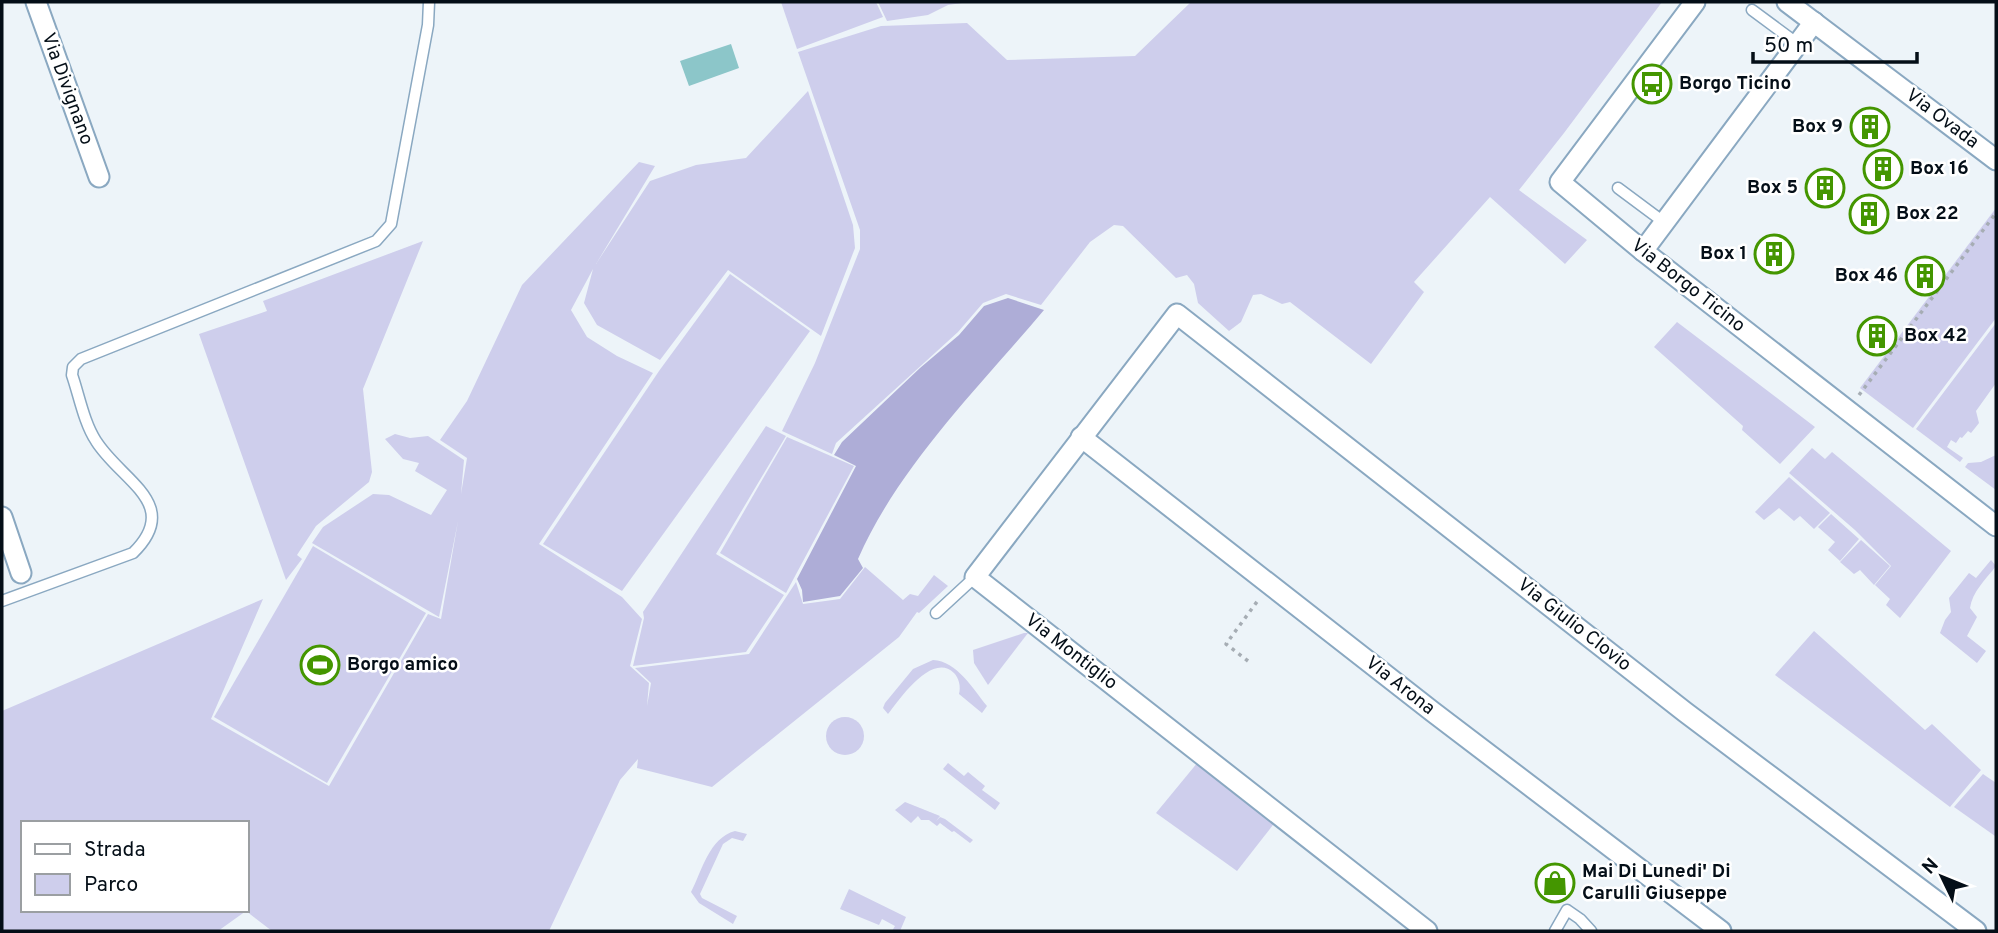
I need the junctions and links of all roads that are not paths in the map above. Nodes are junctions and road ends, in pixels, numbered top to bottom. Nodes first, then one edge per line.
1 (36, 2) edge
2 (429, 2) edge
3 (1695, 2) edge
4 (1787, 2) edge
5 (1752, 10) dead end
6 (1814, 22) junction
7 (1798, 44) junction
8 (1996, 160) edge
9 (99, 177) dead end
10 (1618, 188) dead end
11 (1665, 223) junction
12 (1643, 251) junction
13 (1081, 437) junction
14 (2, 517) edge
15 (1996, 526) edge
16 (21, 573) dead end
17 (975, 577) junction
18 (2, 601) edge
19 (936, 613) dead end
20 (1427, 931) edge
21 (1555, 931) edge
22 (1591, 931) edge
23 (1721, 931) edge
24 (1976, 931) edge

1 - 9 street, Via Divignano
2 - 18 lane
3 - 12 street, Via Borgo Ticino
4 - 6 street, Via Ovada
5 - 7 lane
6 - 7 street
6 - 8 street, Via Ovada
7 - 11 street
10 - 11 lane
11 - 12 street
12 - 15 street, Via Borgo Ticino
13 - 17 street
13 - 23 street, Via Arona
13 - 24 street, Via Giulio Clovio
14 - 16 street
17 - 19 lane
17 - 20 street, Via Montiglio
21 - 22 lane

